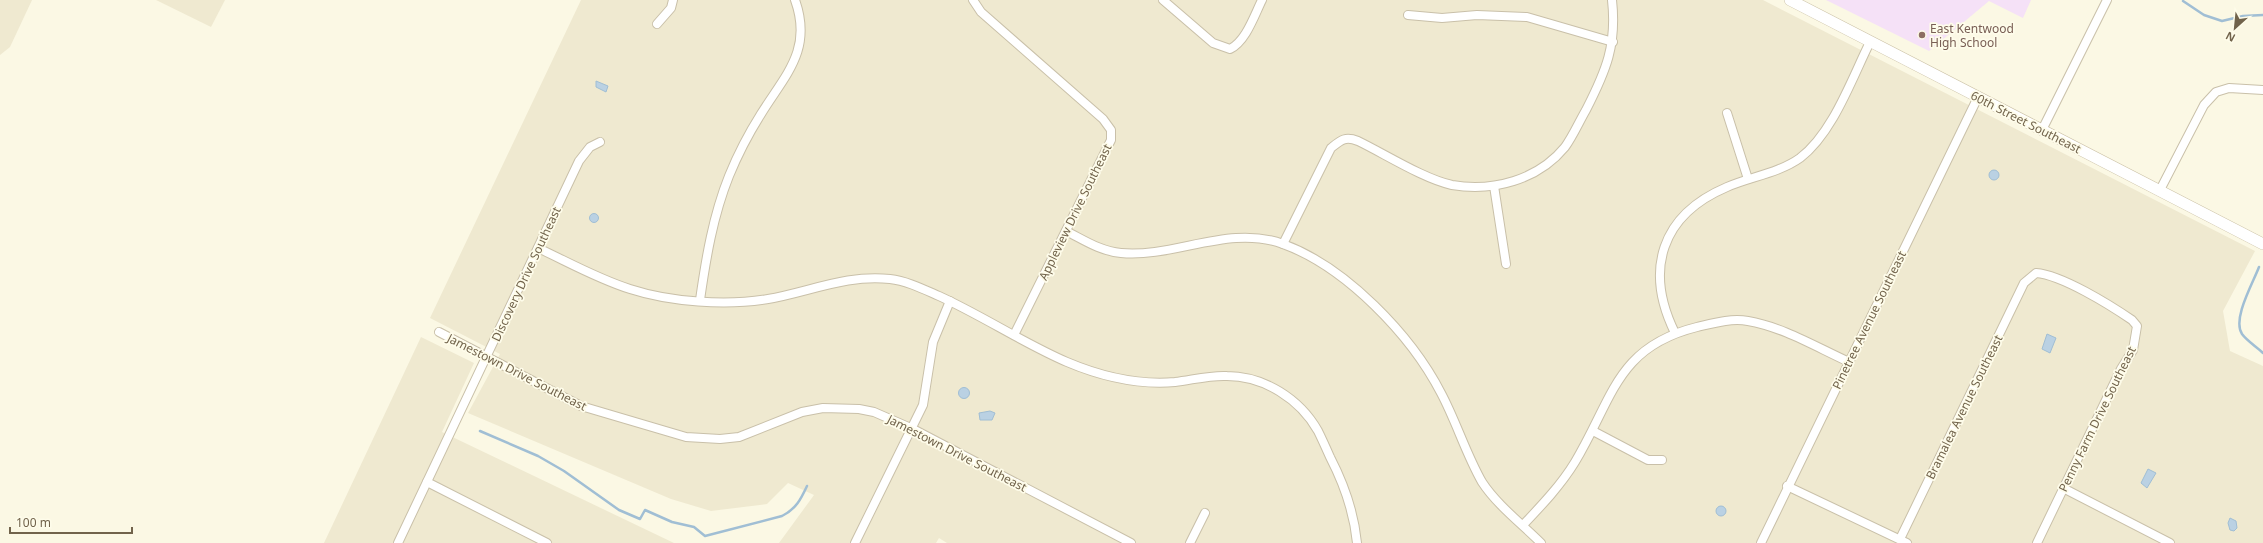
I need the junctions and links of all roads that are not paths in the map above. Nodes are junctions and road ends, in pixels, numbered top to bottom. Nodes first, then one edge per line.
1 (673, 0) edge
2 (795, 0) edge
3 (973, 0) edge
4 (1164, 0) edge
5 (1262, 0) edge
6 (1612, 0) edge
7 (1790, 0) edge
8 (2107, 0) edge
9 (1408, 15) dead end
10 (656, 24) dead end
11 (1613, 42) junction
12 (1870, 42) junction
13 (2263, 90) edge
14 (1978, 97) junction
15 (1727, 113) dead end
16 (2042, 130) junction
17 (600, 142) dead end
18 (1748, 179) junction
19 (1494, 186) junction
20 (2160, 190) junction
21 (1066, 232) junction
22 (1283, 244) junction
23 (2263, 244) edge
24 (538, 248) junction
25 (1506, 264) dead end
26 (2030, 276) joint
27 (700, 300) junction
28 (950, 301) junction
29 (439, 332) dead end
30 (1676, 333) junction
31 (1014, 335) junction
32 (487, 357) junction
33 (1849, 362) junction
34 (913, 429) junction
35 (1593, 431) junction
36 (1662, 460) dead end
37 (427, 482) junction
38 (1787, 486) junction
39 (2063, 488) junction
40 (1206, 513) dead end
41 (1523, 525) junction
42 (1904, 541) edge
43 (398, 543) edge
44 (547, 543) edge
45 (855, 543) edge
46 (1131, 543) edge
47 (1190, 543) edge
48 (1357, 543) edge
49 (1541, 543) edge
50 (1761, 543) edge
51 (2037, 543) edge
52 (2170, 543) edge

1 - 10 street
2 - 27 street
3 - 21 street, Appleview Drive Southeast
4 - 5 street
6 - 11 street
7 - 12 main road, 60th Street Southeast
8 - 16 street
9 - 11 street
11 - 19 street
12 - 14 main road, 60th Street Southeast
12 - 18 street
13 - 20 street
14 - 16 main road, 60th Street Southeast
14 - 33 street, Pinetree Avenue Southeast
15 - 18 street
16 - 20 main road, 60th Street Southeast
17 - 24 street, Discovery Drive Southeast
18 - 30 street
19 - 22 street
19 - 25 street
20 - 23 main road, 60th Street Southeast
21 - 22 street
21 - 31 street, Appleview Drive Southeast
22 - 41 street
24 - 27 street
24 - 32 street, Discovery Drive Southeast
26 - 39 street, Penny Farm Drive Southeast
26 - 42 street, Bramalea Avenue Southeast
27 - 28 street
28 - 31 street
28 - 34 street
29 - 32 street, Jamestown Drive Southeast
30 - 33 street
30 - 35 street
31 - 48 street
32 - 34 street, Jamestown Drive Southeast
32 - 37 street, Discovery Drive Southeast
33 - 38 street, Pinetree Avenue Southeast
34 - 45 street
34 - 46 street, Jamestown Drive Southeast
35 - 36 street
35 - 41 street
37 - 43 street, Discovery Drive Southeast
37 - 44 street
38 - 42 street
38 - 50 street, Pinetree Avenue Southeast
39 - 51 street, Penny Farm Drive Southeast
39 - 52 street
40 - 47 street
41 - 49 street

